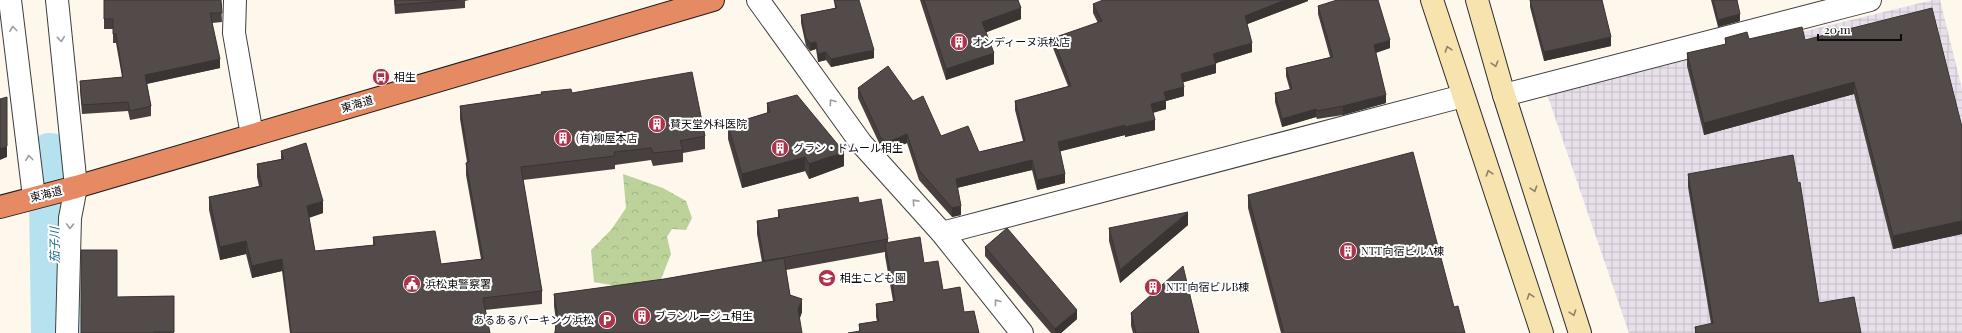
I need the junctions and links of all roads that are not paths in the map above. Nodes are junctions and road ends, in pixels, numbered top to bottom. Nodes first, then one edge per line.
1 (10, 0) edge
2 (57, 0) edge
3 (235, 0) edge
4 (713, 0) edge
5 (758, 0) edge
6 (1432, 0) edge
7 (1477, 0) edge
8 (1870, 0) edge
9 (1504, 95) junction
10 (1463, 96) junction
11 (252, 134) junction
12 (76, 187) junction
13 (34, 197) junction
14 (0, 207) edge
15 (942, 233) junction
16 (67, 333) edge
17 (1022, 333) edge
18 (1542, 333) edge
19 (1580, 333) edge

13 -> 1 street
2 -> 12 street
3 - 11 street
4 - 11 highway, 東海道
15 -> 5 street
10 -> 6 street
7 -> 9 street
8 - 9 street
9 -> 19 street
10 - 15 street
18 -> 10 street
11 - 12 highway, 東海道
12 - 13 highway, 東海道
12 -> 16 street
13 - 14 highway, 東海道
17 -> 15 street

